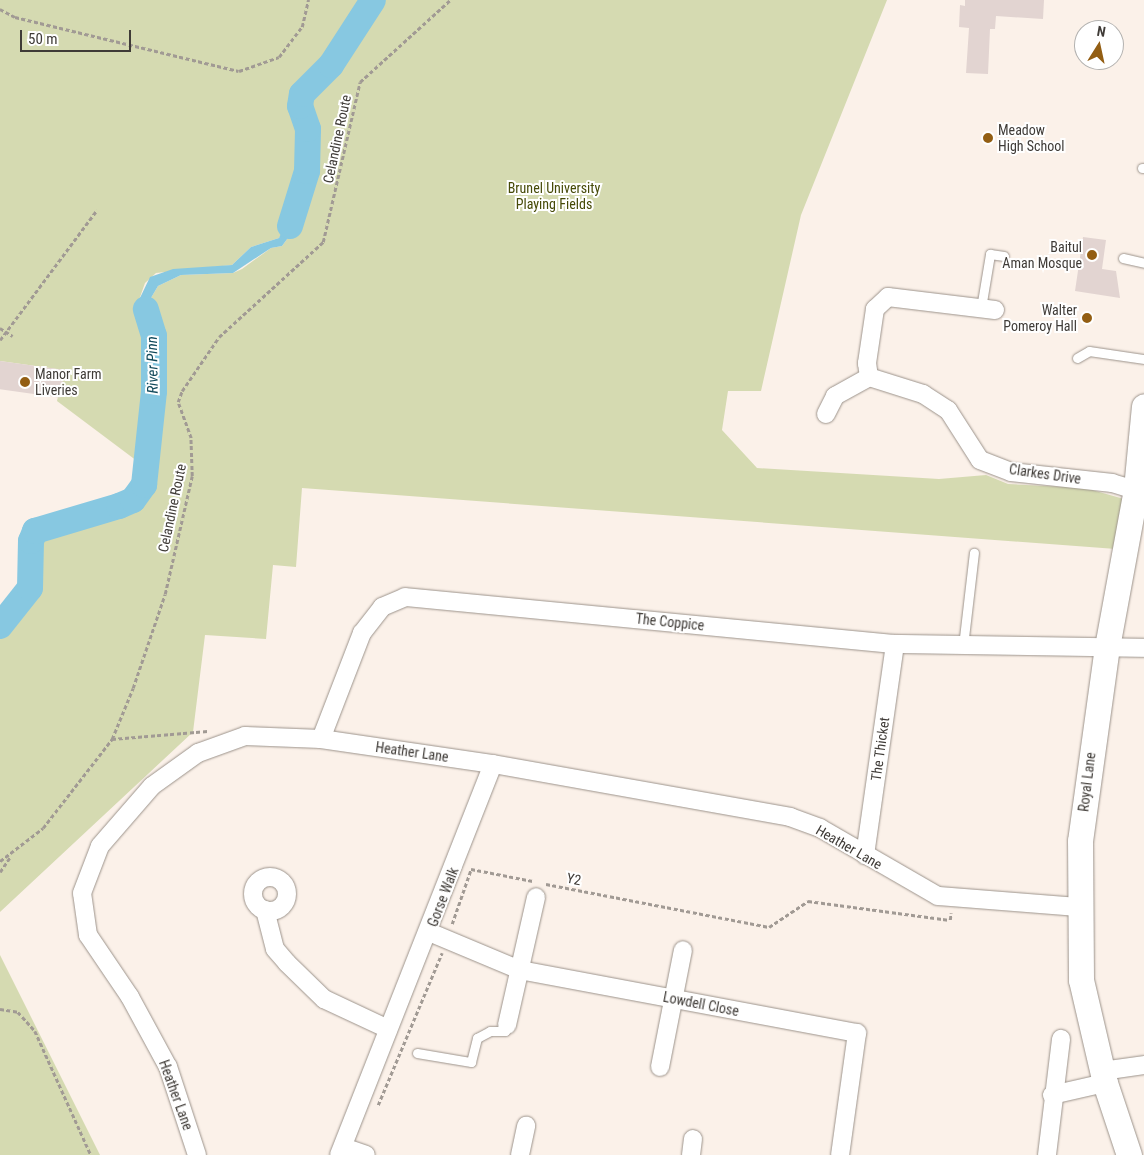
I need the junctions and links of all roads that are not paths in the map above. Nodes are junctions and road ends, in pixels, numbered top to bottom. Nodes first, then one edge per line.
1 (1004, 256) dead end
2 (1123, 258) dead end
3 (1144, 263) edge
4 (988, 309) joint
5 (1077, 358) dead end
6 (1144, 359) edge
7 (869, 377) junction
8 (1144, 406) edge
9 (826, 414) dead end
10 (1140, 491) edge
11 (974, 553) dead end
12 (894, 644) junction
13 (963, 647) junction
14 (1107, 647) junction
15 (1144, 648) edge
16 (321, 739) junction
17 (493, 764) junction
18 (865, 855) junction
19 (536, 897) dead end
20 (1079, 907) junction
21 (265, 910) dead end
22 (429, 932) junction
23 (682, 950) dead end
24 (520, 970) junction
25 (673, 999) junction
26 (507, 1024) joint
27 (388, 1029) junction
28 (1061, 1038) dead end
29 (418, 1052) dead end
30 (1144, 1065) edge
31 (660, 1067) dead end
32 (1104, 1077) junction
33 (1052, 1095) junction
34 (526, 1126) dead end
35 (341, 1151) edge
36 (197, 1155) edge
37 (366, 1155) edge
38 (520, 1155) edge
39 (840, 1155) edge
40 (1047, 1155) edge
41 (1129, 1155) edge

1 - 4 lane
2 - 3 lane
4 - 7 street
5 - 6 lane
7 - 9 street
7 - 10 street, Clarkes Drive
8 - 10 street, Royal Lane
10 - 14 street, Royal Lane
11 - 13 lane
12 - 13 street, The Coppice
12 - 16 street, The Coppice
12 - 18 street, The Thicket
13 - 14 street, The Coppice
14 - 15 street, The Coppice
14 - 20 street, Royal Lane
16 - 17 street, Heather Lane
16 - 36 street, Heather Lane
17 - 18 street, Heather Lane
17 - 22 street, Gorse Walk
18 - 20 street, Heather Lane
19 - 24 street
20 - 32 street, Royal Lane
21 - 27 street
22 - 24 street, Lowdell Close
22 - 27 street, Gorse Walk
23 - 25 street
24 - 25 street, Lowdell Close
24 - 26 street
25 - 31 street
25 - 39 street, Lowdell Close
26 - 29 lane
27 - 35 street, Gorse Walk
28 - 33 street
30 - 32 street
32 - 33 street
32 - 41 street, Royal Lane
33 - 40 street
34 - 38 street
35 - 37 street

